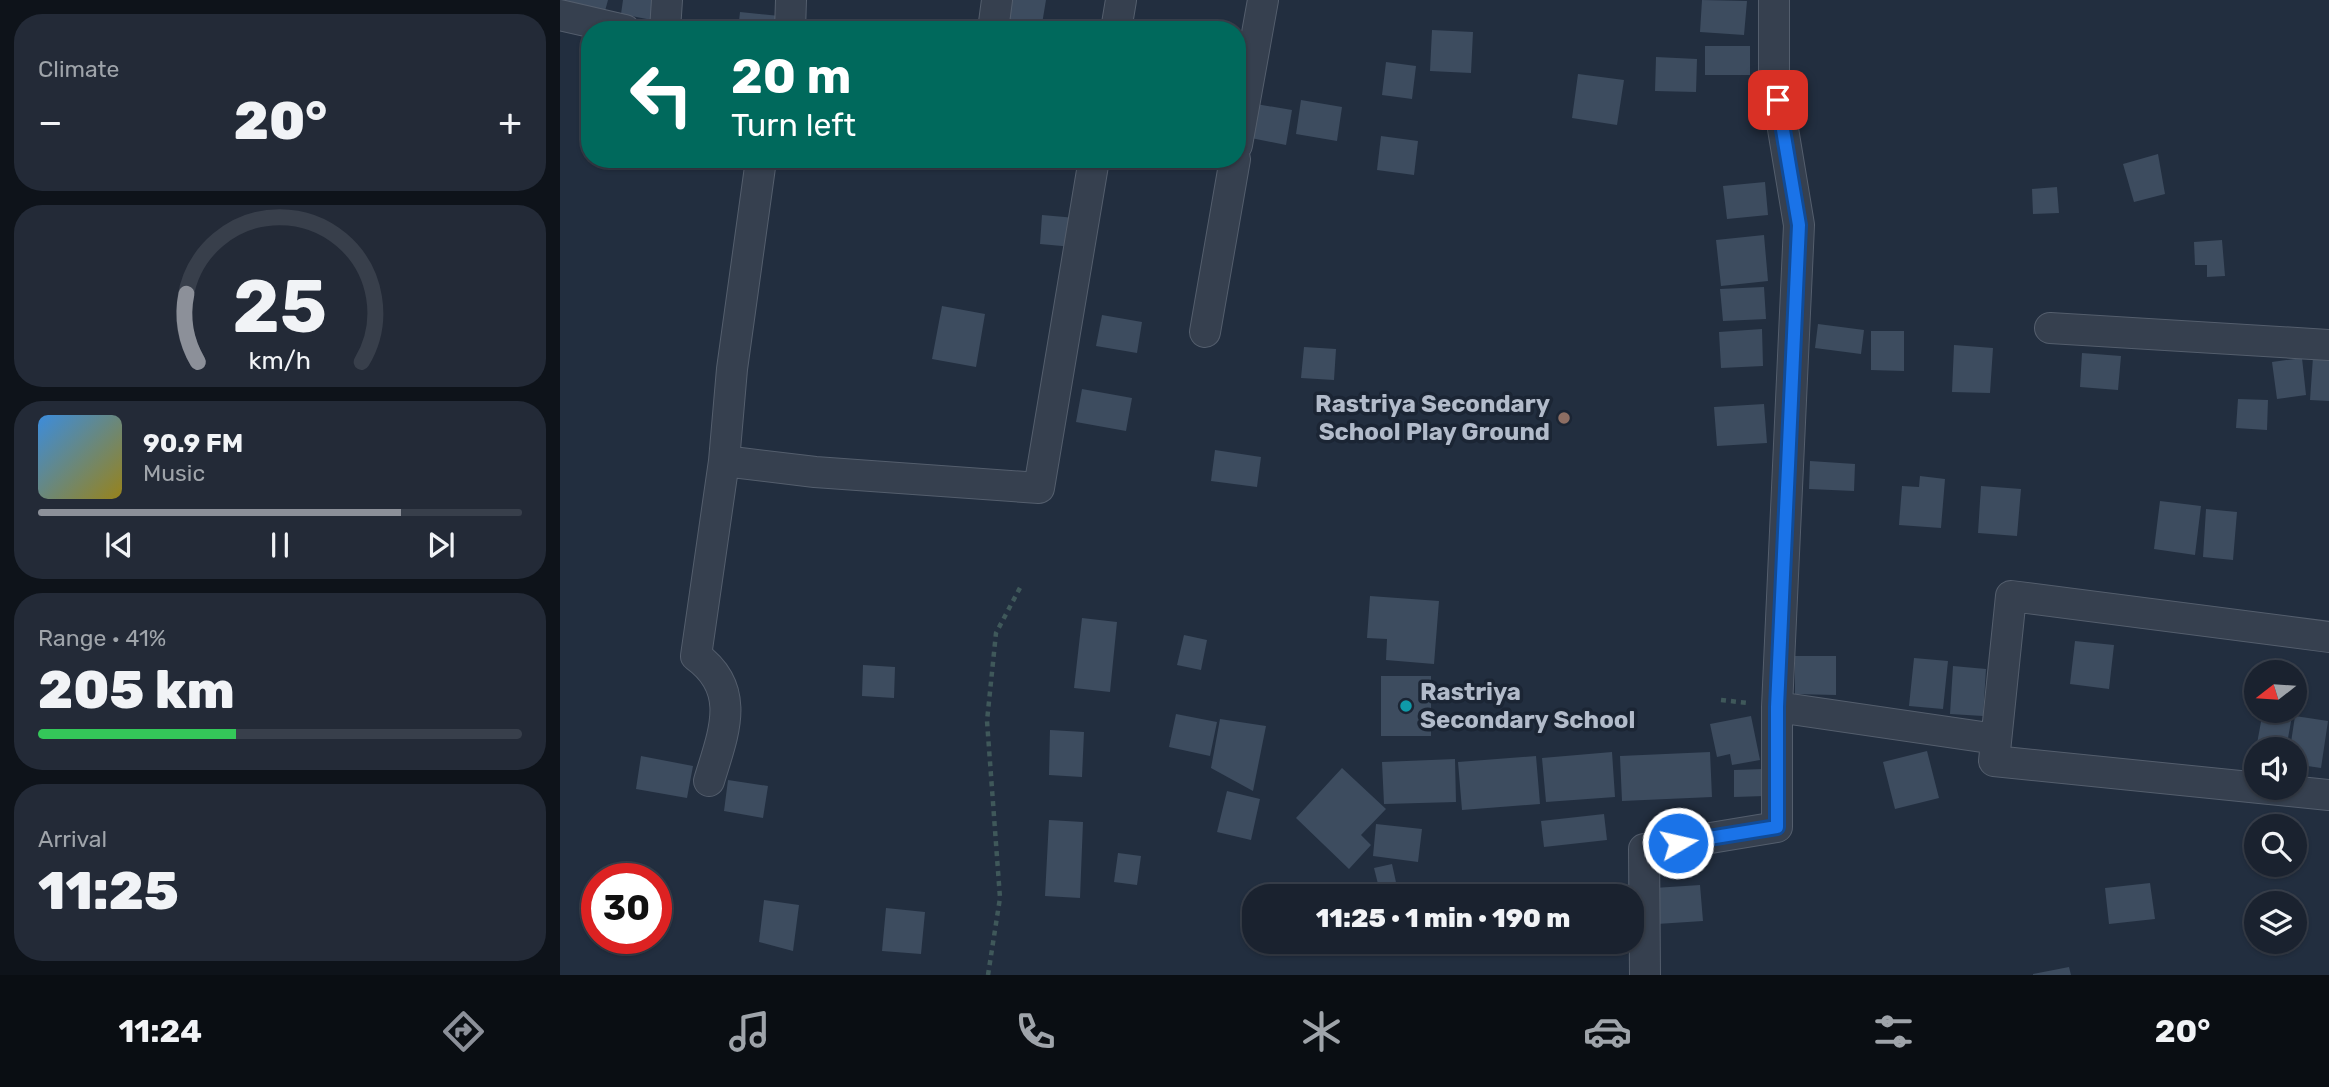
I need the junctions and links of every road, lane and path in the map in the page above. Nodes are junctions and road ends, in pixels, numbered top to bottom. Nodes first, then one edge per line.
1 (667, 0) edge
2 (791, 0) edge
3 (997, 0) edge
4 (1121, 0) edge
5 (1263, 0) edge
6 (1774, 0) edge
7 (560, 15) edge
8 (586, 21) edge
9 (666, 21) edge
10 (790, 21) edge
11 (994, 21) edge
12 (1118, 21) edge
13 (1246, 95) edge
14 (760, 168) edge
15 (1092, 168) edge
16 (1233, 168) edge
17 (2050, 328) dead end
18 (1205, 332) dead end
19 (2329, 345) edge
20 (724, 461) junction
21 (1022, 584) dead end
22 (2329, 638) edge
23 (1777, 707) junction
24 (1996, 739) junction
25 (709, 781) dead end
26 (2329, 795) edge
27 (988, 975) edge
28 (1644, 975) edge

1 - 9 street
2 - 10 street
3 - 11 street
4 - 12 street
5 - 13 street
6 - 23 street
7 - 8 street
14 - 20 street
15 - 20 street
16 - 18 street
17 - 19 street
20 - 25 street
21 - 27 path
22 - 24 street
23 - 24 street
23 - 28 street
24 - 26 street

